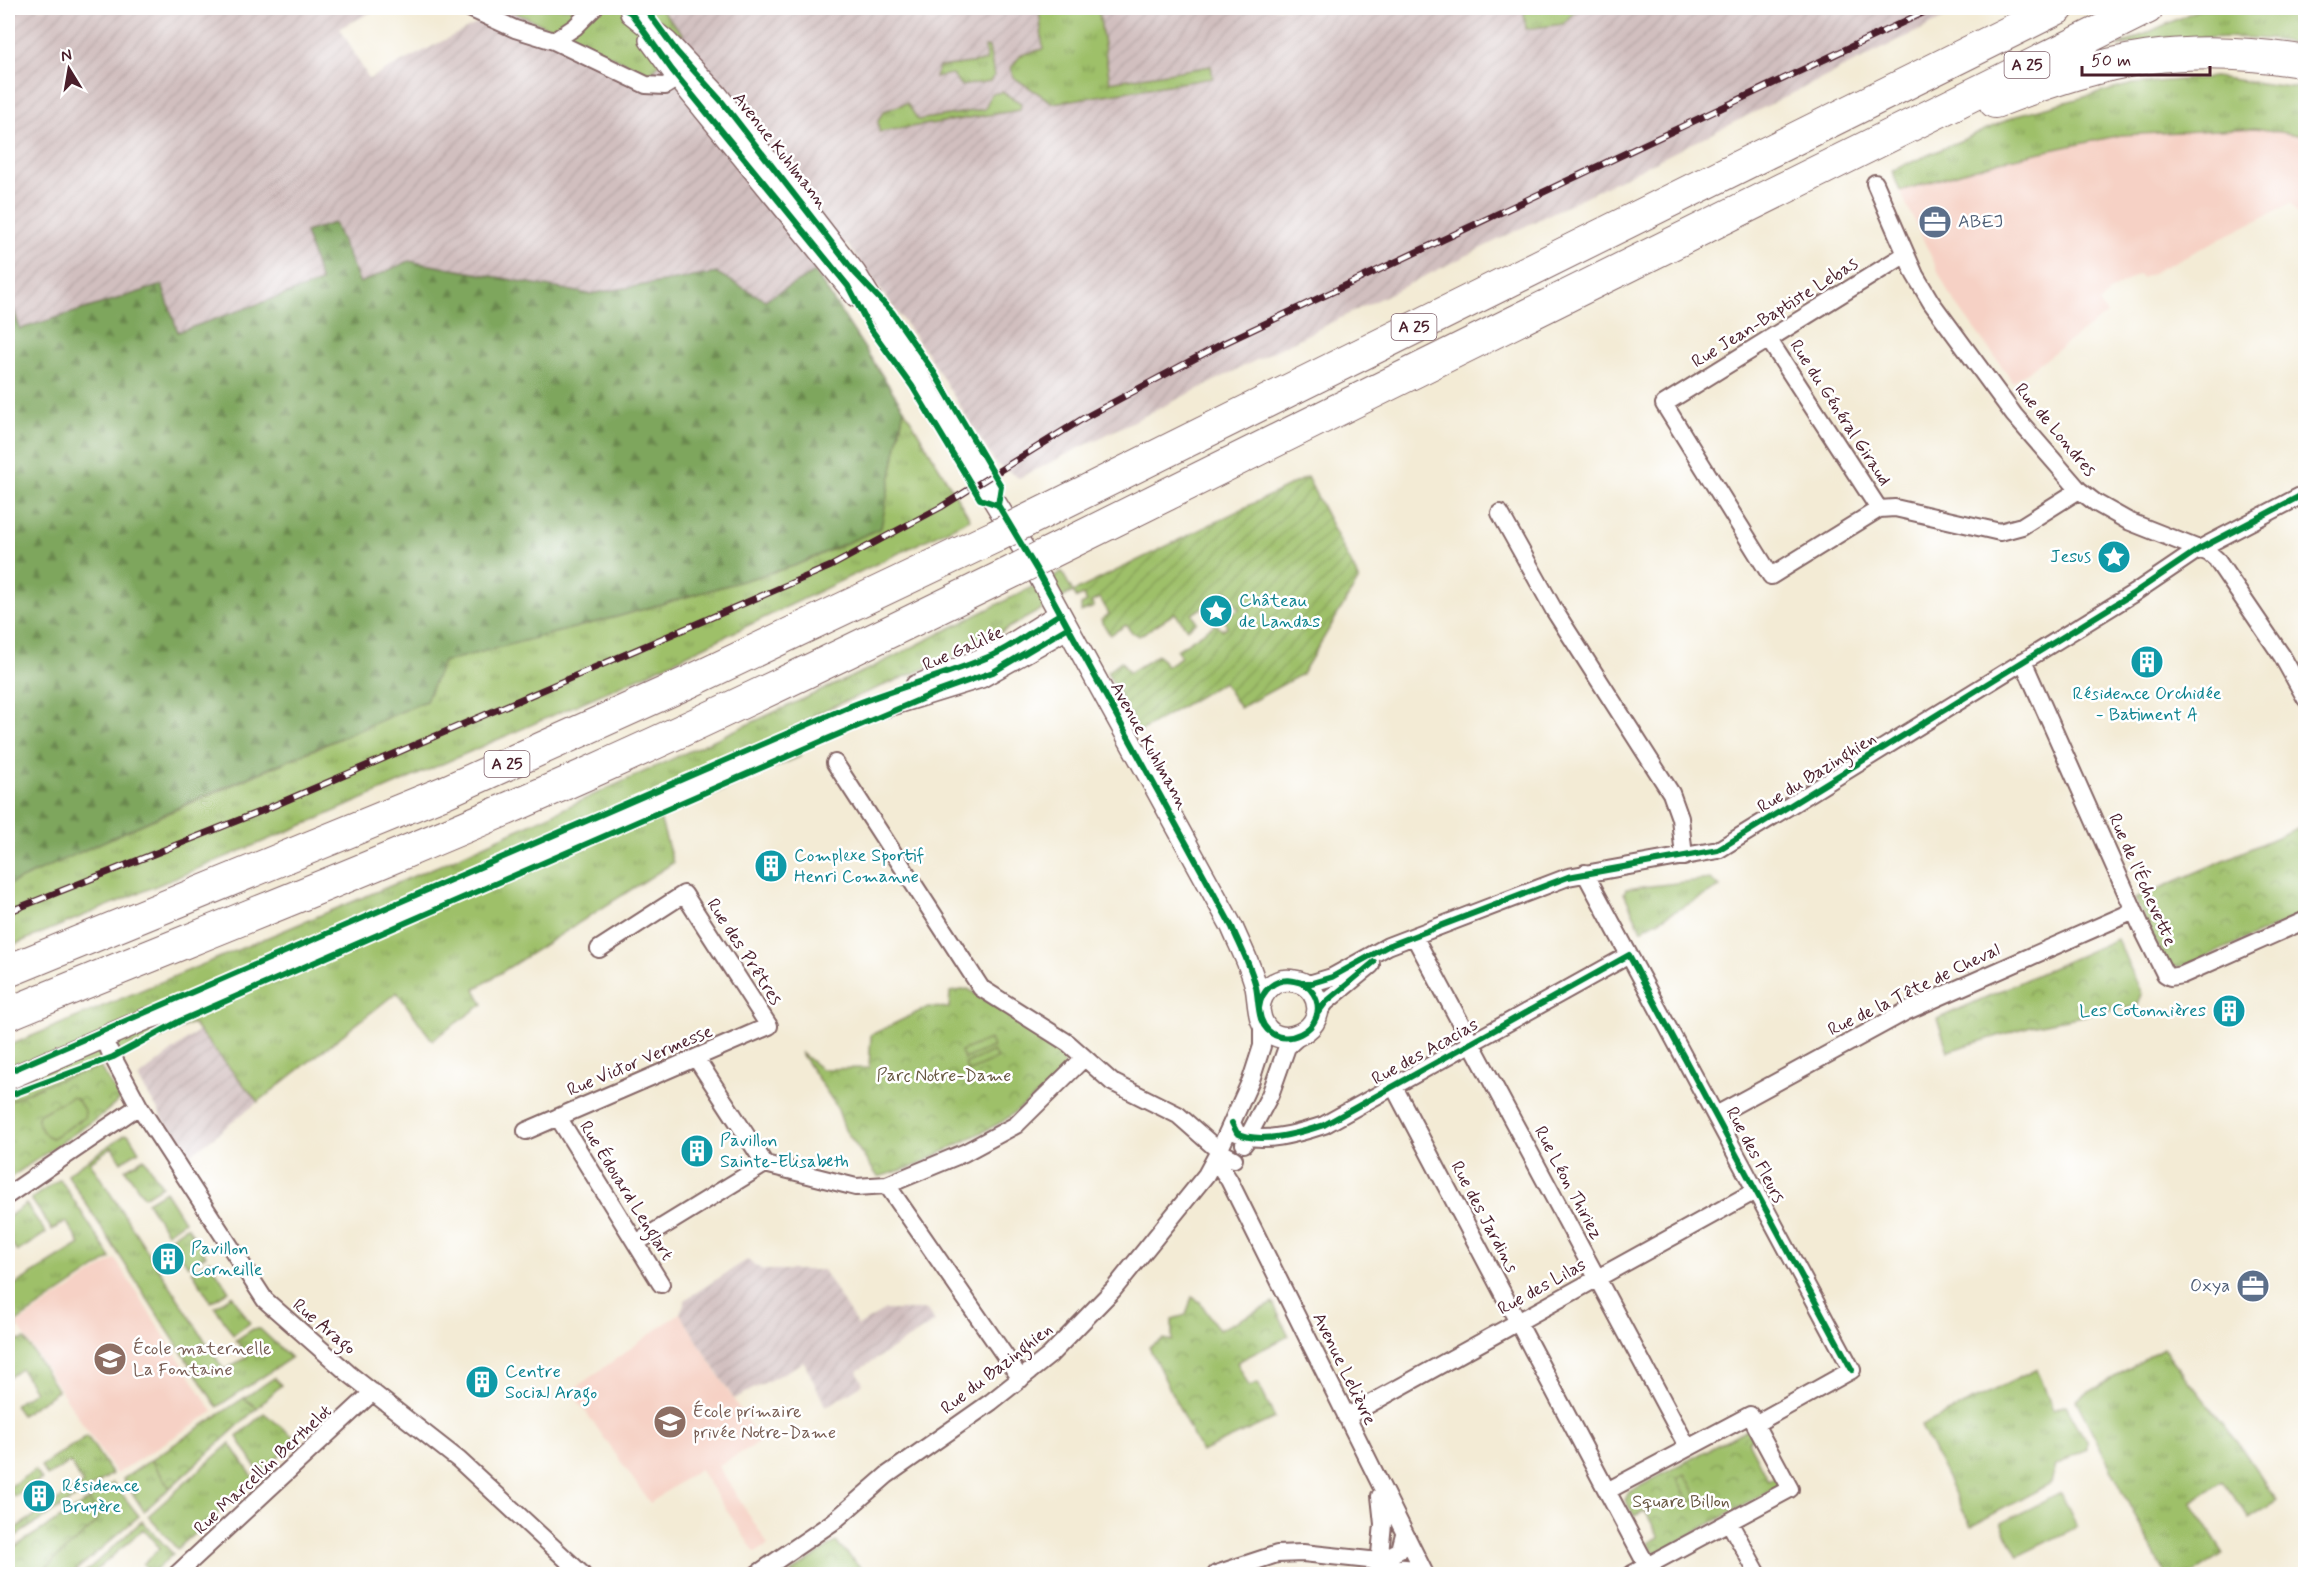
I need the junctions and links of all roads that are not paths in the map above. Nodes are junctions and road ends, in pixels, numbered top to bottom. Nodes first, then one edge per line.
1 (469, 8) edge
2 (594, 8) edge
3 (2058, 8) edge
4 (2147, 8) edge
5 (629, 10) edge
6 (554, 41) junction
7 (2306, 62) edge
8 (685, 73) junction
9 (1912, 130) junction
10 (1875, 183) dead end
11 (1906, 254) junction
12 (1769, 339) junction
13 (2079, 490) junction
14 (2306, 494) edge
15 (1879, 509) junction
16 (1500, 513) dead end
17 (2199, 549) junction
18 (1035, 568) junction
19 (1064, 621) junction
20 (2023, 661) junction
21 (2306, 699) edge
22 (835, 763) dead end
23 (1684, 857) junction
24 (1585, 873) junction
25 (2134, 911) junction
26 (2306, 920) edge
27 (1233, 927) junction
28 (1414, 936) junction
29 (598, 950) dead end
30 (1629, 955) junction
31 (8, 971) edge
32 (1294, 981) junction
33 (185, 1006) junction
34 (8, 1014) edge
35 (1317, 1014) junction
36 (1261, 1015) junction
37 (769, 1026) joint
38 (1299, 1036) junction
39 (1472, 1043) junction
40 (109, 1050) junction
41 (696, 1058) junction
42 (1084, 1058) junction
43 (8, 1079) edge
44 (8, 1088) edge
45 (1394, 1088) junction
46 (139, 1106) junction
47 (1716, 1115) junction
48 (558, 1118) junction
49 (1232, 1123) junction
50 (526, 1131) dead end
51 (1249, 1137) junction
52 (1219, 1151) junction
53 (1234, 1159) junction
54 (765, 1164) junction
55 (1229, 1180) junction
56 (887, 1185) junction
57 (1757, 1190) junction
58 (8, 1195) edge
59 (636, 1244) junction
60 (1598, 1278) junction
61 (661, 1284) dead end
62 (1518, 1322) junction
63 (1021, 1379) junction
64 (374, 1392) junction
65 (1346, 1417) junction
66 (1755, 1424) junction
67 (1688, 1448) junction
68 (1372, 1470) junction
69 (1607, 1491) junction
70 (1729, 1522) junction
71 (1404, 1534) junction
72 (1647, 1566) junction
73 (1380, 1570) edge
74 (177, 1575) edge
75 (582, 1575) edge
76 (757, 1575) edge
77 (1216, 1575) edge
78 (1423, 1575) edge
79 (1632, 1575) edge
80 (1758, 1575) edge

1 - 6 street
2 - 6 street
3 - 31 highway, A 25, bridge
4 - 9 highway, A 25
5 - 8 street, Avenue Kuhlmann
6 - 8 street
7 - 9 highway
8 - 18 street, Avenue Kuhlmann
9 - 18 highway, A 25
10 - 11 street, Rue de Londres
11 - 12 street, Rue Jean-Baptiste Lebas
11 - 13 street, Rue de Londres
12 - 15 street, Rue du Général Giraud
12 - 15 street, Rue Jean-Baptiste Lebas
13 - 15 street, Rue du Général Giraud
13 - 17 street, Rue de Londres
14 - 17 street, Rue du Bazinghien
16 - 23 street
17 - 20 street, Rue du Bazinghien
17 - 21 street, Rue de Londres
18 - 19 street, Avenue Kuhlmann
18 - 34 highway, A 25
19 - 27 street, Avenue Kuhlmann
19 - 33 street, Rue Galilée
20 - 23 street, Rue du Bazinghien
20 - 25 street, Rue de l'Échevette
22 - 42 street
23 - 24 street, Rue du Bazinghien
24 - 28 street, Rue du Bazinghien
24 - 30 street, Rue des Fleurs
25 - 26 street, Rue de l'Échevette
25 - 47 street, Rue de la Tête de Cheval
27 - 32 street, Avenue Kuhlmann
27 - 36 street, Avenue Kuhlmann
28 - 32 street, Rue du Bazinghien
28 - 35 street, Rue du Bazinghien
28 - 39 street, Rue Léon Thiriez
29 - 37 street, Rue des Prêtres
30 - 39 street, Rue des Acacias
30 - 47 street, Rue des Fleurs
32 - 35 street
32 - 36 street
33 - 40 street, Rue Galilée
33 - 43 street, Rue Galilée
35 - 38 street
36 - 38 street
36 - 49 street, Rue du Bazinghien
37 - 41 street, Rue Victor Vermesse
38 - 51 street
39 - 45 street, Rue des Acacias
39 - 60 street, Rue Léon Thiriez
40 - 44 street, Rue Galilée
40 - 46 street, Rue Arago
41 - 48 street, Rue Victor Vermesse
41 - 54 street
42 - 52 street
42 - 56 street
45 - 51 street, Rue des Acacias
45 - 62 street, Rue des Jardins
46 - 58 street
46 - 64 street, Rue Arago
47 - 57 street, Rue des Fleurs
48 - 50 street, Rue Victor Vermesse
48 - 59 street, Rue Édouard Lenglart
49 - 51 street
49 - 52 street, Rue du Bazinghien
51 - 53 street
52 - 53 street
52 - 55 street
52 - 63 street, Rue du Bazinghien
53 - 55 street
54 - 56 street
54 - 59 street
55 - 65 street, Avenue Lelièvre
56 - 63 street
57 - 60 street, Rue des Lilas
57 - 66 street, Rue des Fleurs
59 - 61 street, Rue Édouard Lenglart
60 - 62 street, Rue des Lilas
60 - 67 street, Rue Léon Thiriez
62 - 65 street, Rue des Lilas
62 - 69 street, Rue des Jardins
63 - 76 street, Rue du Bazinghien
64 - 74 street, Rue Marcellin Berthelot
64 - 75 street, Rue Arago
65 - 68 street, Avenue Lelièvre
66 - 67 street
66 - 70 street
67 - 69 street
68 - 71 street, Avenue Lelièvre
68 - 73 street
69 - 72 street
70 - 72 street
70 - 80 street
71 - 73 street
71 - 78 street, Avenue Lelièvre
72 - 79 street
73 - 77 street, Avenue Lelièvre
73 - 78 street, Avenue Lelièvre

